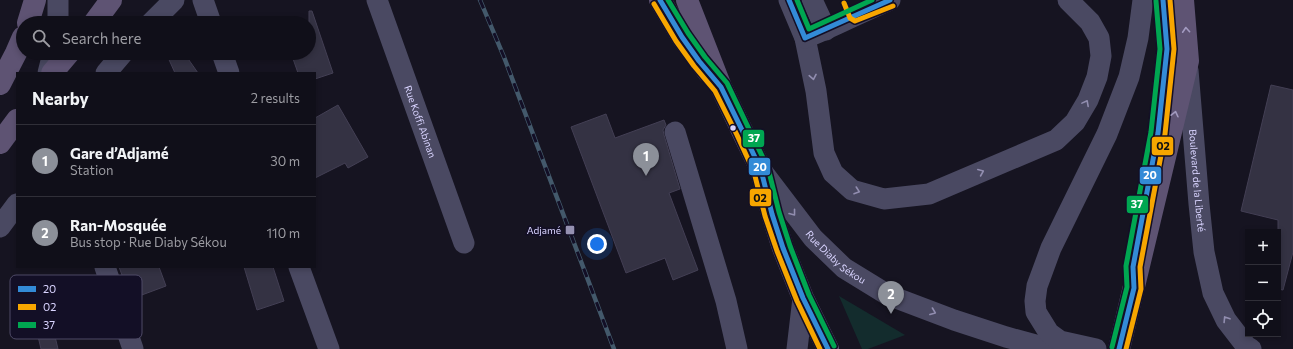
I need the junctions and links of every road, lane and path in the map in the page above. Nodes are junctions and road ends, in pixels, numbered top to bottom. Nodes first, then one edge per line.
1 (27, 0) edge
2 (35, 0) edge
3 (58, 0) edge
4 (111, 0) edge
5 (174, 0) edge
6 (203, 0) edge
7 (377, 0) edge
8 (660, 0) edge
9 (687, 0) edge
10 (703, 0) edge
11 (789, 0) edge
12 (812, 0) edge
13 (889, 0) edge
14 (1068, 0) edge
15 (1143, 0) edge
16 (1163, 0) edge
17 (1183, 0) edge
18 (853, 7) edge
19 (27, 16) edge
20 (29, 16) edge
21 (58, 16) edge
22 (99, 16) edge
23 (158, 16) edge
24 (209, 16) edge
25 (826, 30) junction
26 (805, 38) junction
27 (16, 53) edge
28 (711, 58) junction
29 (51, 60) edge
30 (63, 60) edge
31 (117, 60) edge
32 (224, 60) edge
33 (1188, 61) junction
34 (48, 72) edge
35 (53, 72) edge
36 (107, 72) edge
37 (229, 72) edge
38 (0, 84) edge
39 (721, 87) junction
40 (16, 121) edge
41 (675, 132) dead end
42 (0, 143) edge
43 (761, 170) junction
44 (16, 205) edge
45 (0, 227) edge
46 (464, 243) dead end
47 (299, 268) edge
48 (1133, 294) junction
49 (803, 298) junction
50 (130, 339) edge
51 (133, 349) edge
52 (328, 349) edge
53 (737, 349) edge
54 (797, 349) edge
55 (828, 349) edge
56 (1050, 349) edge
57 (1096, 349) edge
58 (1119, 349) edge
59 (1251, 349) edge

1 - 19 main road
2 - 20 main road
3 - 21 street
4 - 22 main road
5 - 23 street
6 - 24 street
7 - 46 street, Rue Koffi Abinan
8 - 39 main road
9 - 28 main road
10 - 28 main road
11 - 26 street
12 - 25 street
13 - 18 street
26 -> 14 street
15 - 57 street
16 - 48 street
33 -> 17 main road, Boulevard de la Liberté
18 - 25 street
25 - 26 street
27 - 38 main road
28 - 39 main road
29 - 34 street
30 - 35 main road
31 - 36 street
32 - 37 street
48 -> 33 main road
59 -> 33 street, Boulevard de la Liberté
39 - 43 main road
40 - 42 main road
41 - 53 street
43 - 49 main road
43 -> 56 street, Rue Diaby Sékou
44 - 45 street
47 - 52 street
48 - 58 main road
49 - 54 street
49 - 55 main road
50 - 51 street

